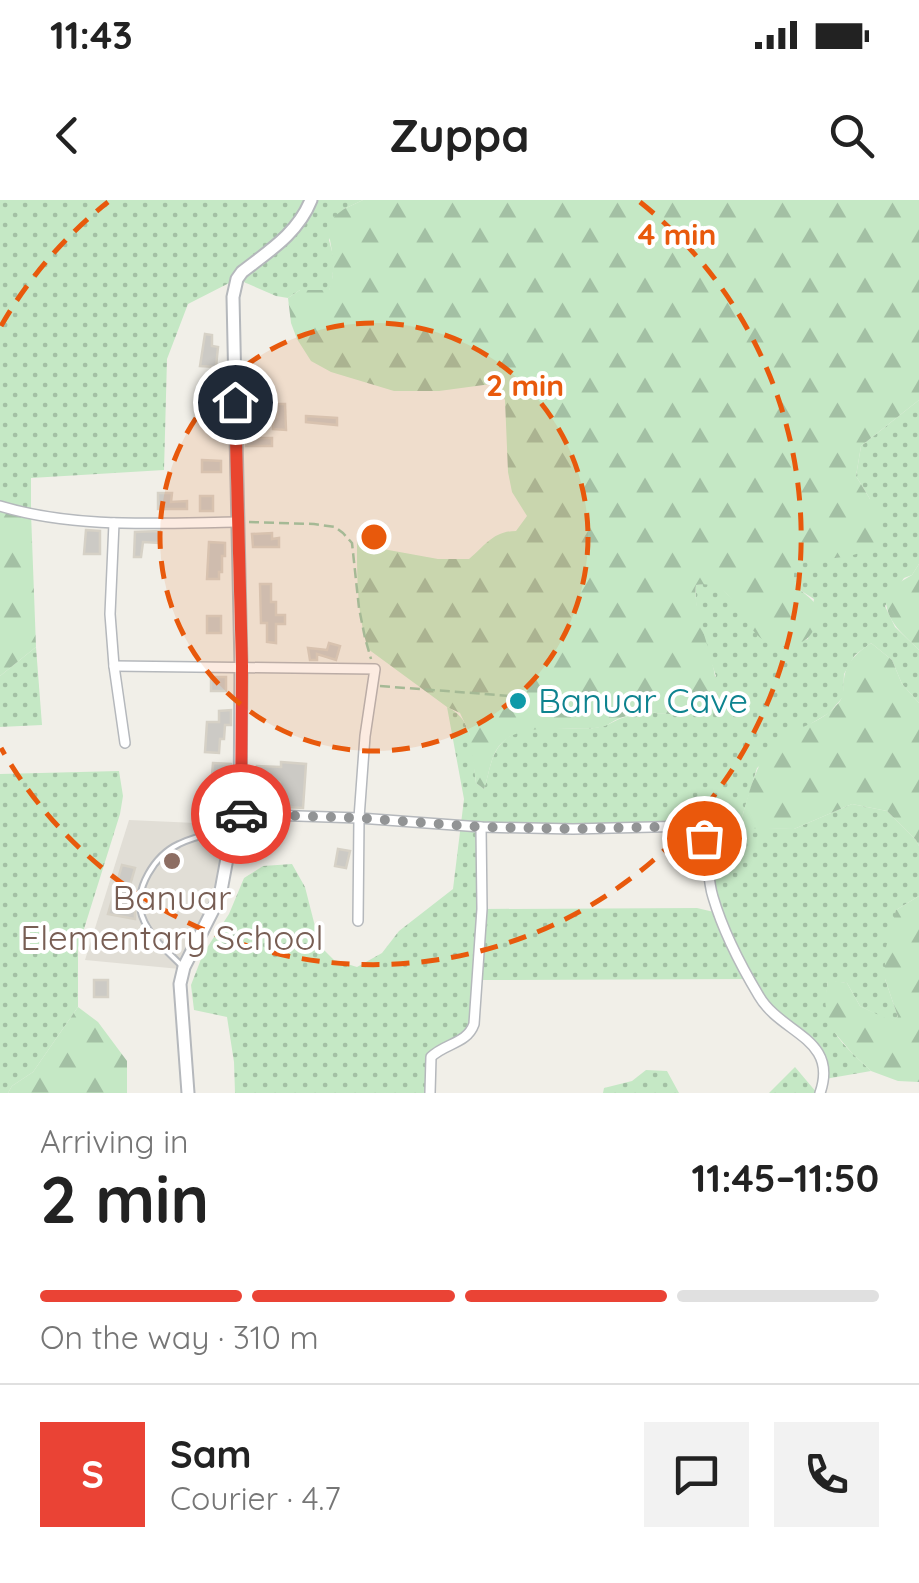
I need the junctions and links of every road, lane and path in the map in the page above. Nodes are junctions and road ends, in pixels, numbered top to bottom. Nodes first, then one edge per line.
1 (311, 200) edge
2 (0, 506) edge
3 (238, 522) junction
4 (114, 523) junction
5 (114, 666) junction
6 (242, 666) junction
7 (375, 670) junction
8 (374, 685) junction
9 (511, 696) dead end
10 (125, 744) dead end
11 (359, 818) junction
12 (238, 821) junction
13 (481, 827) junction
14 (358, 921) dead end
15 (184, 968) junction
16 (188, 1093) edge
17 (430, 1093) edge
18 (820, 1093) edge

1 - 3 street
2 - 4 street
3 - 4 street
3 - 6 street
3 - 7 path
4 - 5 street
5 - 6 street
5 - 10 street
6 - 7 street
6 - 12 street
7 - 8 street
8 - 9 path
8 - 11 street
11 - 12 street
11 - 13 street
11 - 14 street
12 - 15 street
12 - 15 lane
13 - 17 street
13 - 18 street
15 - 16 street

